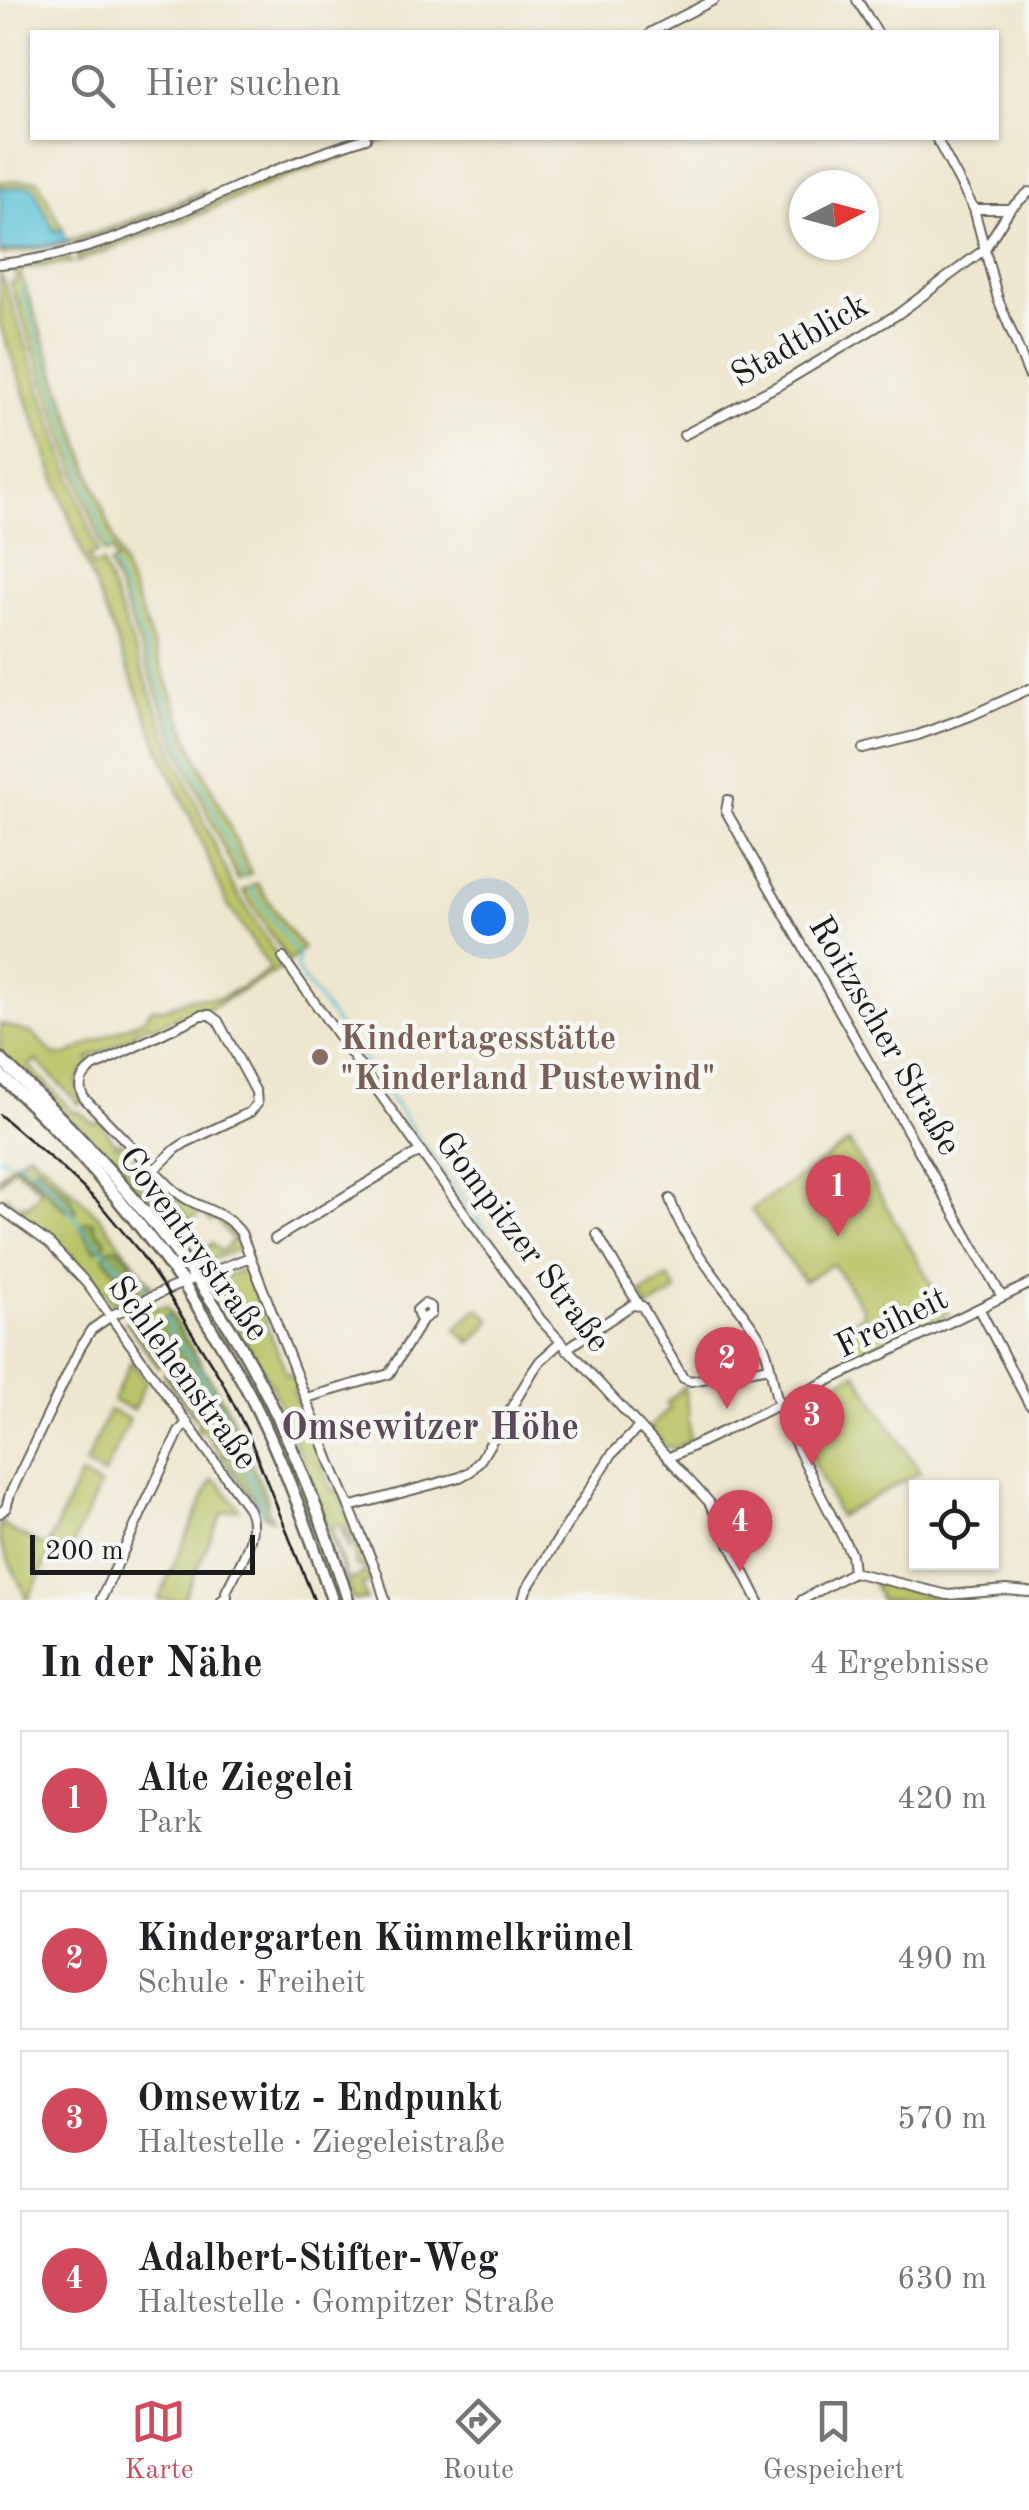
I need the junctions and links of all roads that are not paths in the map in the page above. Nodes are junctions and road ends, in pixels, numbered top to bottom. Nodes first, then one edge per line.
1 (714, 0) edge
2 (857, 0) edge
3 (655, 30) edge
4 (875, 30) edge
5 (360, 140) edge
6 (937, 140) edge
7 (1029, 192) edge
8 (1010, 208) junction
9 (974, 209) junction
10 (985, 249) junction
11 (0, 264) edge
12 (1029, 374) edge
13 (684, 435) dead end
14 (1029, 689) edge
15 (863, 749) dead end
16 (728, 800) dead end
17 (283, 958) dead end
18 (0, 1059) edge
19 (0, 1075) edge
20 (420, 1151) junction
21 (154, 1170) junction
22 (670, 1199) dead end
23 (0, 1208) edge
24 (9, 1214) junction
25 (0, 1223) edge
26 (597, 1234) dead end
27 (275, 1239) dead end
28 (250, 1256) junction
29 (196, 1278) junction
30 (183, 1284) junction
31 (1029, 1284) edge
32 (1002, 1297) junction
33 (638, 1304) junction
34 (979, 1308) junction
35 (112, 1315) junction
36 (423, 1319) dead end
37 (563, 1346) junction
38 (770, 1366) junction
39 (306, 1398) junction
40 (1029, 1404) edge
41 (779, 1406) junction
42 (187, 1422) junction
43 (639, 1428) junction
44 (668, 1458) junction
45 (3, 1500) edge
46 (348, 1507) junction
47 (0, 1514) edge
48 (853, 1572) junction
49 (1029, 1592) edge
50 (101, 1599) edge
51 (228, 1599) edge
52 (332, 1600) edge
53 (348, 1600) edge
54 (386, 1600) edge
55 (524, 1600) edge
56 (758, 1600) edge
57 (802, 1600) edge

1 - 3 street
2 - 4 street
5 - 11 street
6 - 9 street
7 - 8 street
8 - 9 street
8 - 10 street
9 - 10 street
10 - 12 street
10 - 13 street, Stadtblick
14 - 15 street
16 - 32 street, Roitzscher Straße
17 - 20 street, Gompitzer Straße
18 - 29 highway, Coventrystraße
19 - 30 highway, Coventrystraße
20 - 27 street
20 - 37 street, Gompitzer Straße
21 - 21 street
21 - 28 street
22 - 38 street
23 - 24 street, Schlehenstraße
24 - 25 street
24 - 35 street, Schlehenstraße
26 - 33 street
28 - 29 street
28 - 39 street
29 - 30 street
29 - 53 main road, Coventrystraße
30 - 35 street
30 - 52 main road, Coventrystraße
31 - 32 street, Freiheit
32 - 34 street, Freiheit
33 - 37 street
33 - 38 street
34 - 40 street
34 - 41 street, Freiheit
35 - 42 street, Schlehenstraße
35 - 45 street
36 - 39 street
37 - 43 street, Gompitzer Straße
37 - 46 street
38 - 41 street
39 - 46 street
41 - 44 street, Freiheit
41 - 48 street
42 - 50 street
42 - 51 street, Schlehenstraße
43 - 44 street, Gompitzer Straße
43 - 55 street
44 - 56 street, Gompitzer Straße
45 - 47 street
46 - 54 street
48 - 49 street
48 - 57 street

